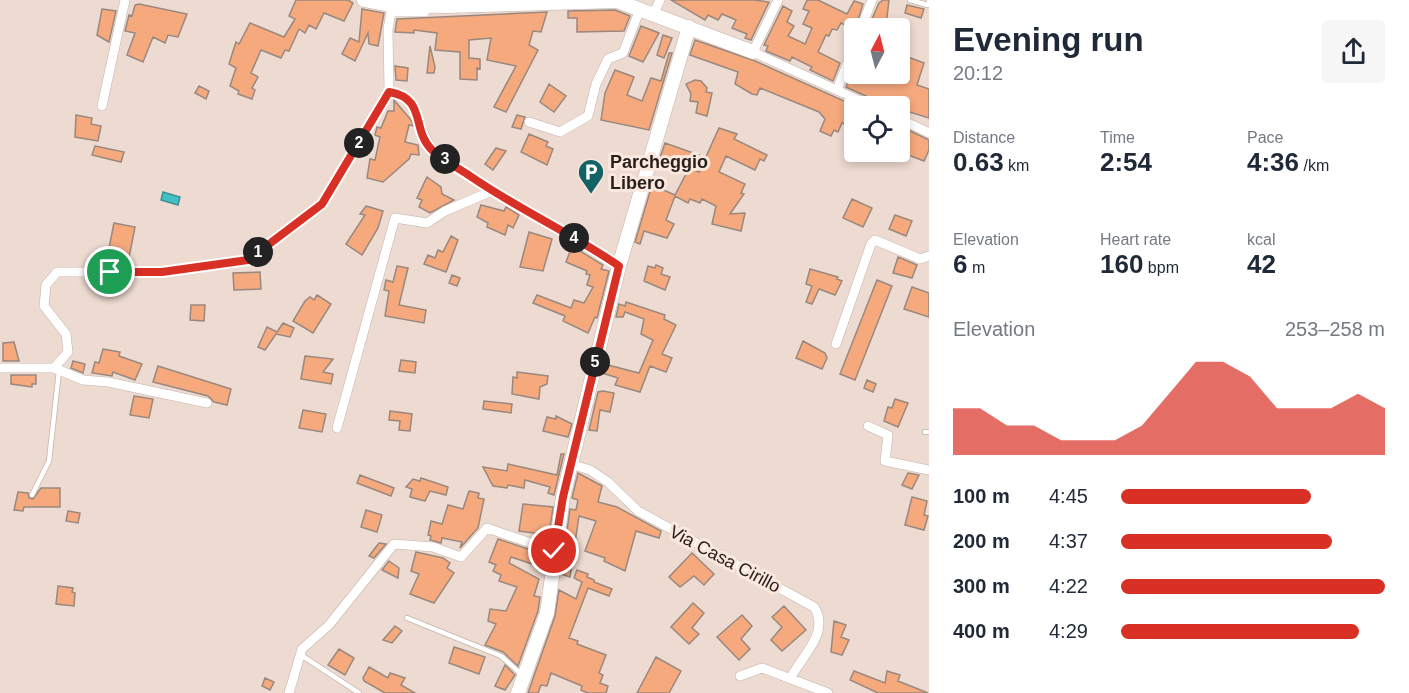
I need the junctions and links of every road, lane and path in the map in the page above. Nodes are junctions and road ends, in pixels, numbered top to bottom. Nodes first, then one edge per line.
1 (125, 0) edge
2 (364, 0) edge
3 (778, 0) edge
4 (873, 0) edge
5 (910, 0) edge
6 (929, 1) edge
7 (407, 3) edge
8 (479, 3) junction
9 (651, 7) edge
10 (865, 18) edge
11 (689, 27) junction
12 (753, 52) junction
13 (844, 72) edge
14 (837, 90) junction
15 (389, 92) junction
16 (850, 96) edge
17 (102, 106) dead end
18 (529, 122) dead end
19 (910, 124) edge
20 (929, 133) edge
21 (492, 191) junction
22 (929, 256) edge
23 (619, 266) junction
24 (836, 344) dead end
25 (0, 368) edge
26 (57, 370) junction
27 (207, 403) dead end
28 (868, 426) dead end
29 (337, 429) dead end
30 (571, 464) junction
31 (929, 470) edge
32 (32, 495) dead end
33 (554, 551) junction
34 (407, 618) dead end
35 (304, 657) dead end
36 (740, 676) dead end
37 (524, 677) junction
38 (790, 679) junction
39 (289, 693) edge
40 (358, 693) edge
41 (518, 693) edge
42 (828, 693) edge

1 - 17 street
2 - 7 street
3 - 12 street
4 - 10 street
5 - 6 lane
7 - 8 street
8 - 9 street
8 - 15 street
9 - 11 street
9 - 18 street
11 - 12 street
11 - 23 street
12 - 14 street
13 - 14 street
14 - 16 street
15 - 21 street
15 - 26 street
19 - 20 street
21 - 23 street
21 - 29 street
22 - 24 street
23 - 30 street
25 - 26 street
26 - 27 street
26 - 32 lane
28 - 31 street
30 - 33 street
30 - 38 street, Via Casa Cirillo
33 - 37 street
33 - 39 street
34 - 37 lane
35 - 40 lane
36 - 38 street
37 - 41 street
38 - 42 street

